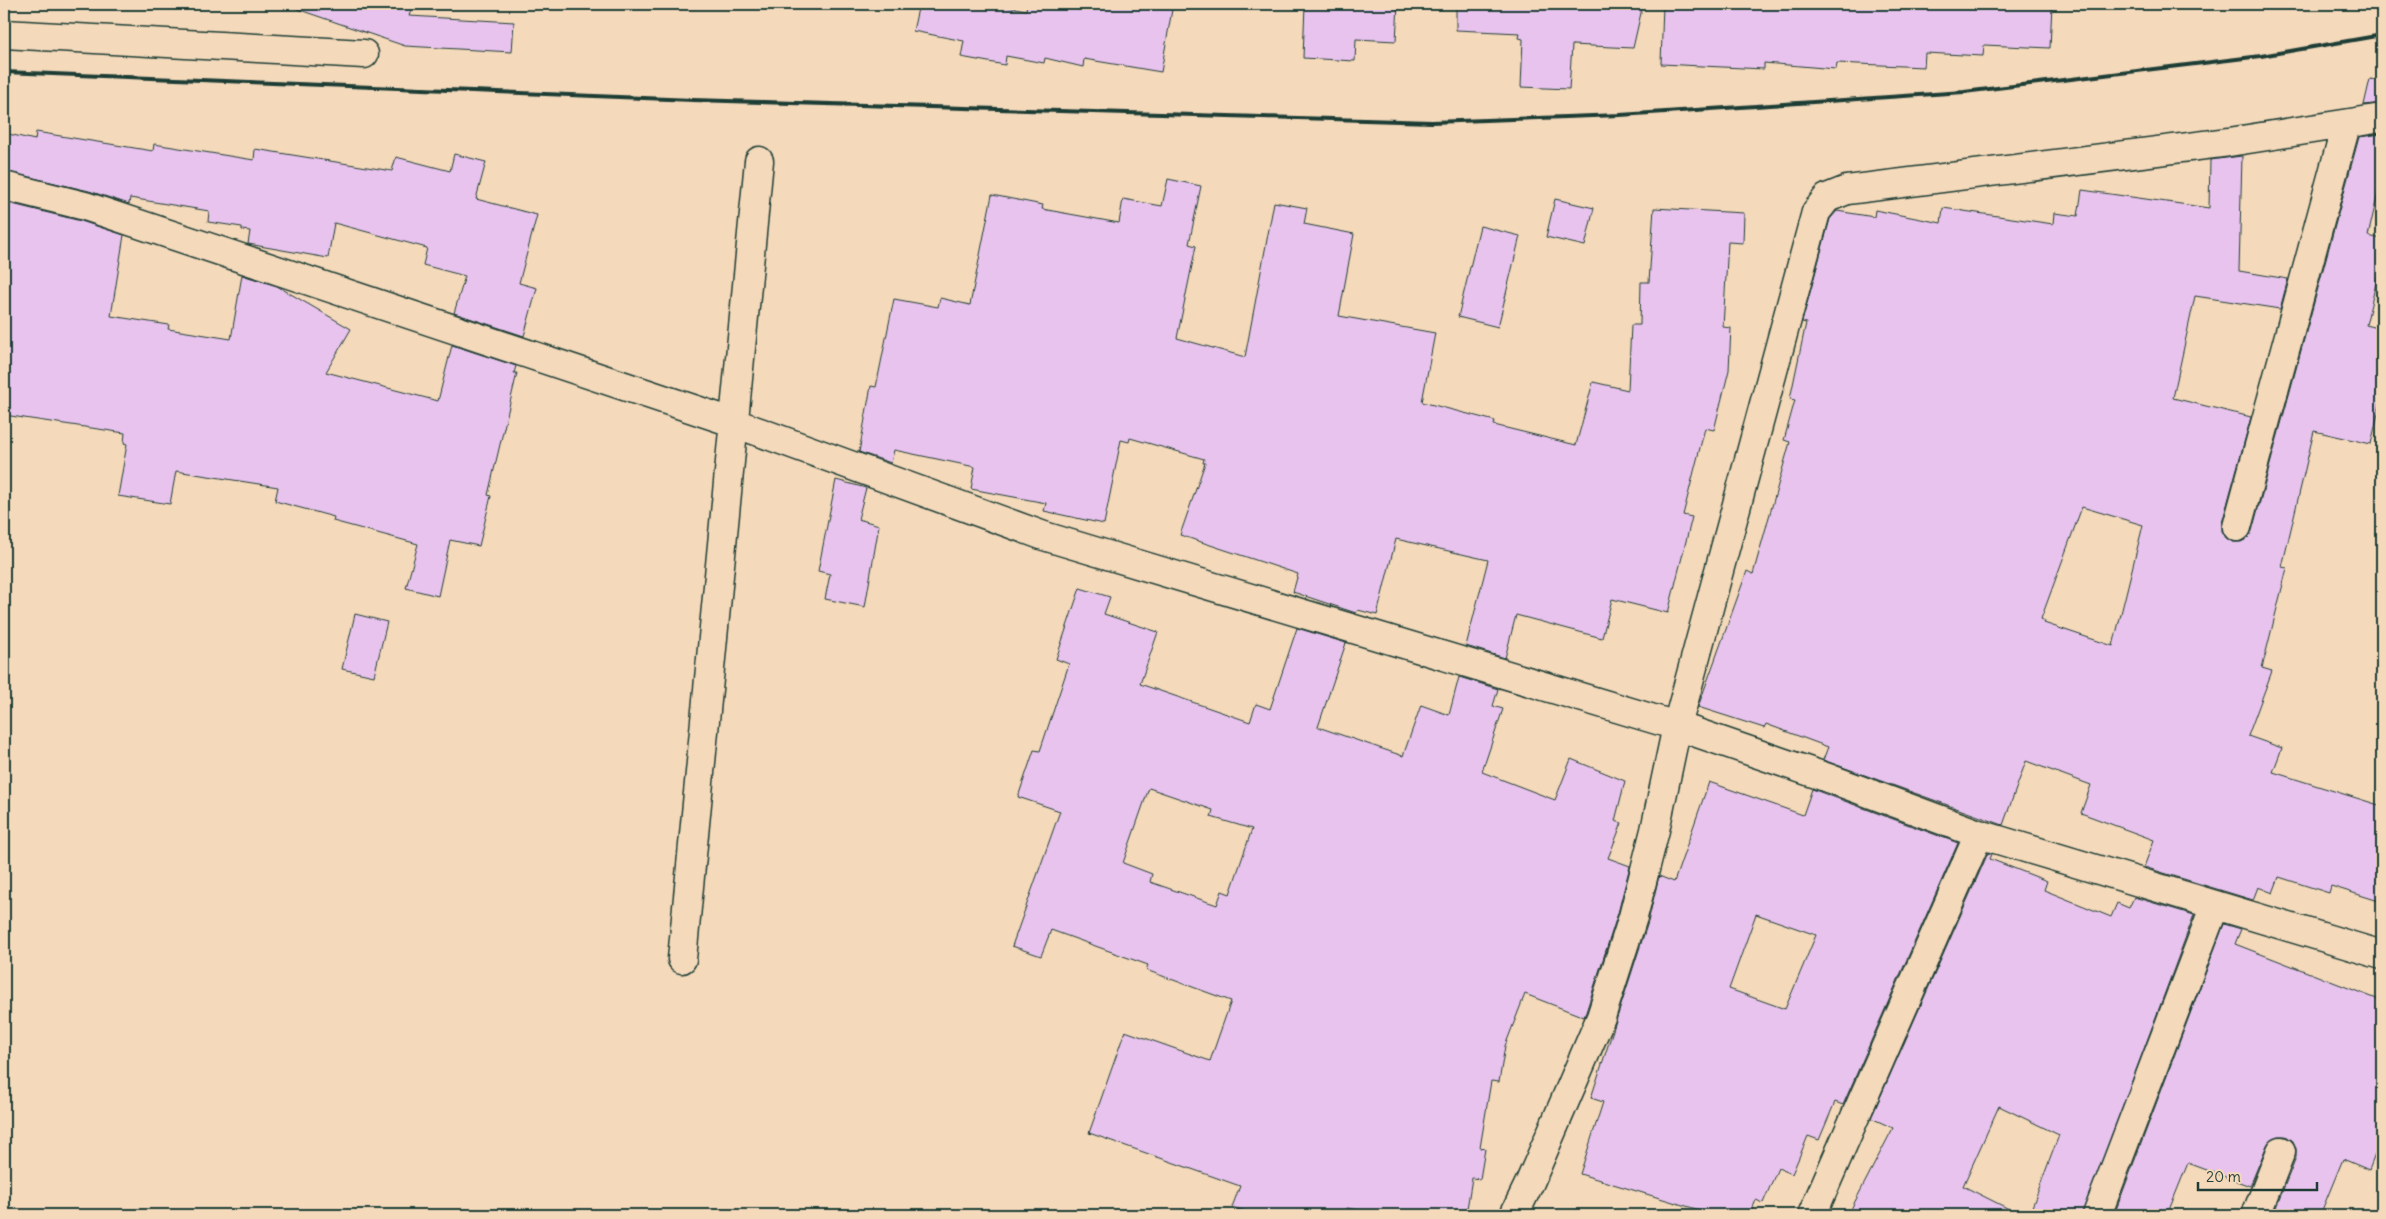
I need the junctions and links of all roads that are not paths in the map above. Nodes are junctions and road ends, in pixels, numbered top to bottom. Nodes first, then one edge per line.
1 (4, 34) edge
2 (364, 54) dead end
3 (2382, 118) edge
4 (2346, 125) junction
5 (759, 162) dead end
6 (4, 186) edge
7 (732, 422) junction
8 (2237, 526) dead end
9 (1678, 726) junction
10 (1979, 834) junction
11 (2215, 905) junction
12 (2382, 955) edge
13 (682, 959) dead end
14 (2281, 1151) dead end
15 (1514, 1215) edge
16 (1812, 1215) edge
17 (2096, 1215) edge
18 (2256, 1215) edge

1 - 2 street
3 - 4 street
4 - 8 street
4 - 9 street
5 - 7 street
6 - 7 street
7 - 9 street
7 - 13 street
9 - 10 street
9 - 15 street
10 - 11 street
10 - 16 street
11 - 12 street
11 - 17 street
14 - 18 street

